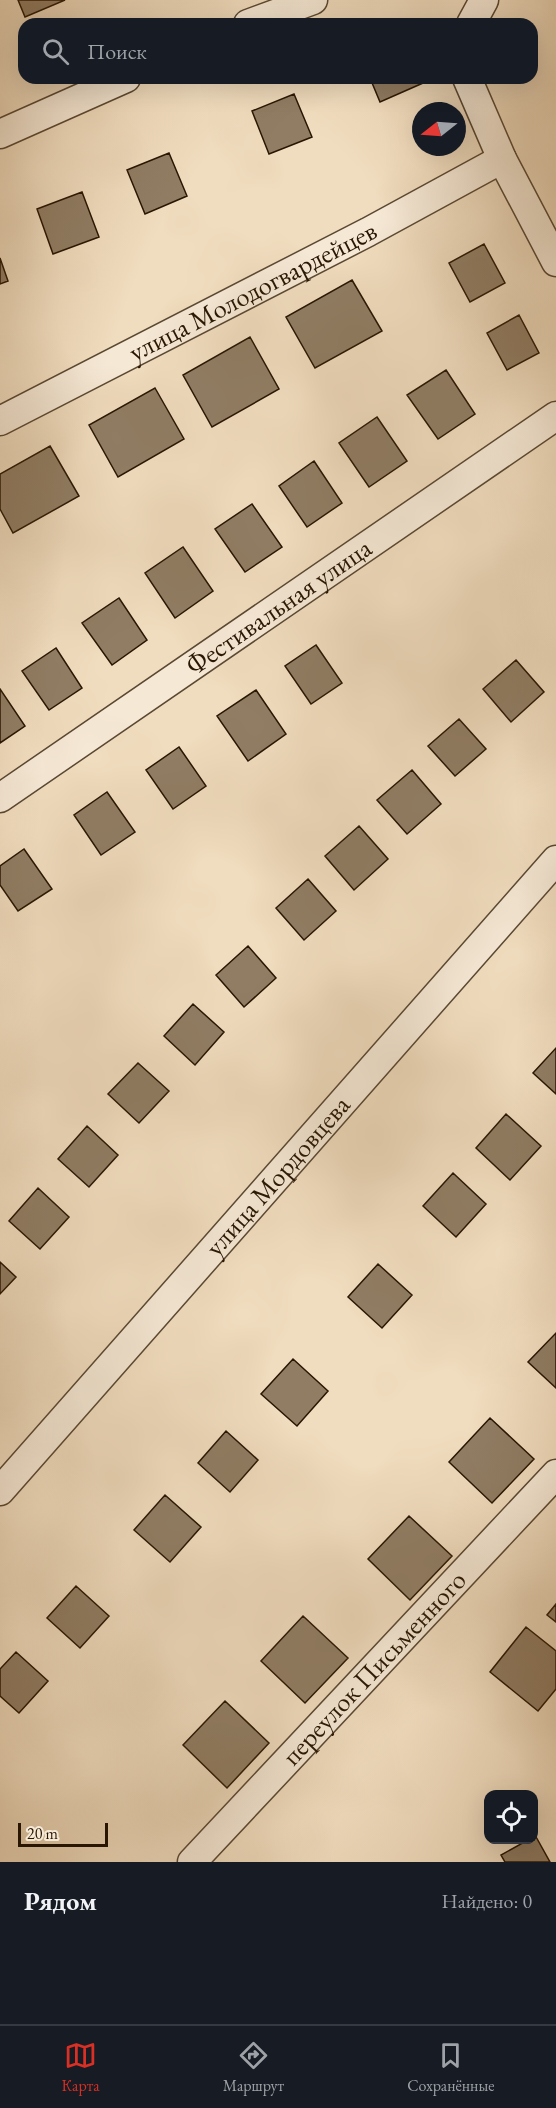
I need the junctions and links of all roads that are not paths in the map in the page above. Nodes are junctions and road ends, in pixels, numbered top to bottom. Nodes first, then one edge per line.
1 (313, 0) edge
2 (484, 0) edge
3 (264, 18) edge
4 (474, 18) edge
5 (112, 84) edge
6 (470, 84) edge
7 (0, 134) edge
8 (502, 159) junction
9 (556, 262) edge
10 (556, 416) edge
11 (0, 421) edge
12 (0, 798) edge
13 (556, 860) edge
14 (556, 1474) edge
15 (0, 1491) edge
16 (192, 1862) edge

1 - 3 street
2 - 4 street
5 - 7 street
6 - 8 street
8 - 9 street
8 - 11 street, улица Молодогвардейцев
10 - 12 street, Фестивальная улица
13 - 15 street, улица Мордовцева
14 - 16 street, переулок Письменного

